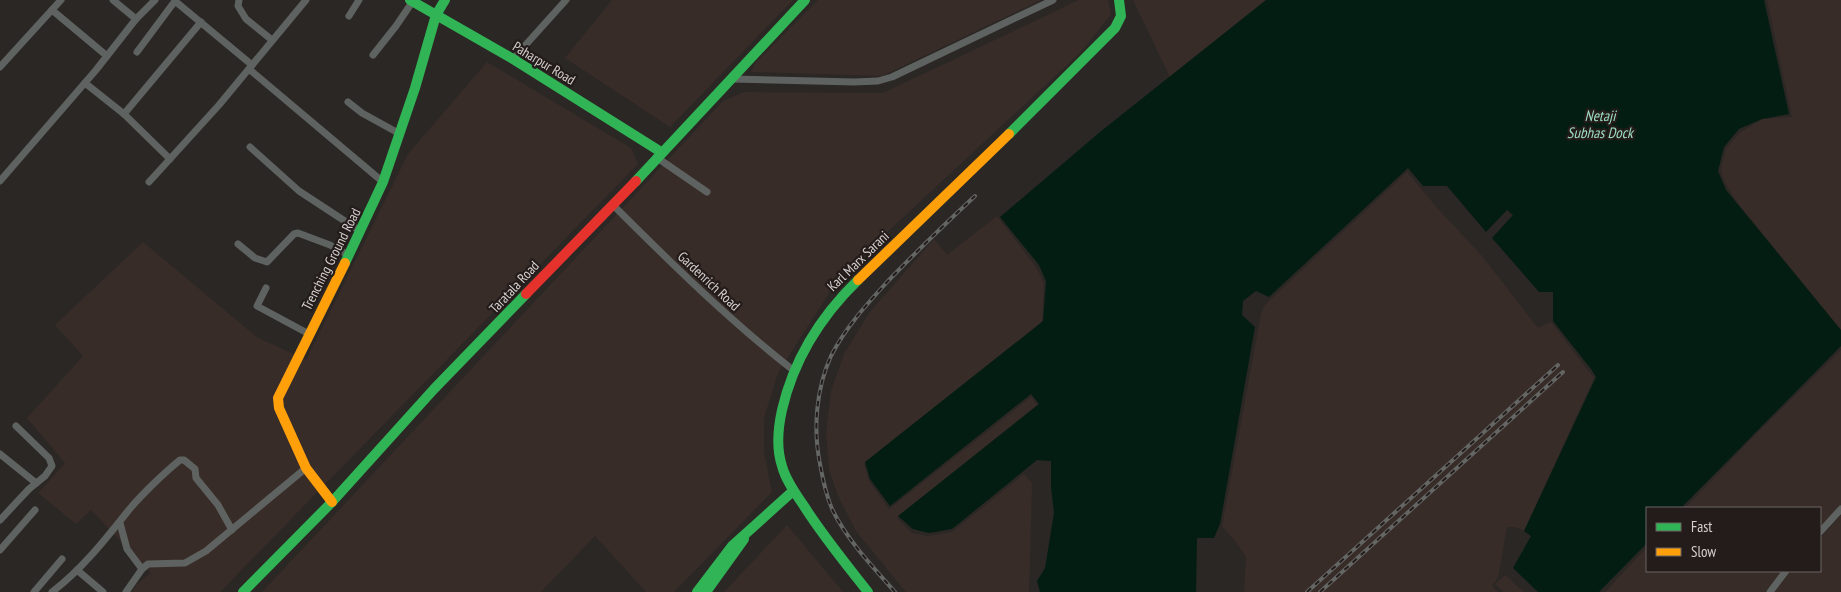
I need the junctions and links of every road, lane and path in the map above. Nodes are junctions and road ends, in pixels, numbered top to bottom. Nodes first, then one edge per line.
1 (61, 0) edge
2 (113, 0) edge
3 (155, 0) edge
4 (239, 0) edge
5 (306, 0) edge
6 (359, 0) edge
7 (446, 0) edge
8 (566, 0) edge
9 (805, 0) edge
10 (1053, 0) edge
11 (1119, 0) edge
12 (412, 1) edge
13 (52, 10) junction
14 (436, 15) junction
15 (349, 16) dead end
16 (136, 19) junction
17 (201, 22) junction
18 (272, 40) junction
19 (137, 52) dead end
20 (373, 55) dead end
21 (107, 56) junction
22 (513, 60) junction
23 (0, 67) edge
24 (251, 67) junction
25 (731, 78) junction
26 (85, 83) junction
27 (348, 102) dead end
28 (124, 114) junction
29 (400, 134) junction
30 (250, 147) dead end
31 (659, 154) junction
32 (170, 159) junction
33 (0, 180) edge
34 (149, 182) dead end
35 (383, 182) junction
36 (707, 192) dead end
37 (613, 205) junction
38 (360, 231) junction
39 (238, 244) dead end
40 (348, 255) junction
41 (266, 288) dead end
42 (309, 334) junction
43 (793, 370) junction
44 (16, 426) dead end
45 (0, 454) edge
46 (306, 468) junction
47 (36, 483) junction
48 (793, 491) junction
49 (332, 502) junction
50 (35, 510) dead end
51 (1841, 510) edge
52 (0, 520) edge
53 (120, 523) junction
54 (232, 530) junction
55 (1821, 531) edge
56 (747, 534) junction
57 (0, 550) edge
58 (62, 559) dead end
59 (142, 569) junction
60 (77, 570) junction
61 (1785, 572) edge
62 (34, 592) edge
63 (52, 592) edge
64 (103, 592) edge
65 (126, 592) edge
66 (243, 592) edge
67 (697, 592) edge
68 (706, 592) edge
69 (868, 592) edge
70 (1770, 592) edge

1 - 13 street
2 - 16 street
3 - 16 street
4 - 18 street
5 - 18 street
6 - 15 street
7 - 14 street, Trenching Ground Road
8 - 22 street
9 - 25 street, Taratala Road
10 - 25 street
11 - 43 street, Karl Marx Sarani
12 - 14 street, Paharpur Road
12 - 20 street
13 - 21 street
13 - 23 street
14 - 22 street, Paharpur Road
14 - 29 street, Trenching Ground Road
16 - 21 street
17 - 19 street
17 - 24 street
17 - 28 street
18 - 24 street
21 - 26 street
22 - 31 street, Paharpur Road
24 - 32 street
24 - 35 street
25 - 31 street, Taratala Road
26 - 28 street
26 - 33 street
27 - 29 street
28 - 32 street
29 - 35 street, Trenching Ground Road
30 - 38 street
31 - 36 street
31 - 37 street, Taratala Road
32 - 34 street
35 - 38 street, Trenching Ground Road
37 - 43 street, Gardenrich Road
37 - 49 street, Taratala Road
38 - 40 street, Trenching Ground Road
39 - 40 street
40 - 42 street, Trenching Ground Road
41 - 42 street
42 - 46 street, Trenching Ground Road
43 - 48 street, Karl Marx Sarani
44 - 47 street
45 - 47 street
46 - 49 street, Trenching Ground Road
46 - 54 street
47 - 52 street
48 - 56 street
48 - 69 street, Karl Marx Sarani
49 - 66 street, Taratala Road
50 - 57 street
51 - 55 street
53 - 54 street
53 - 59 street
53 - 60 street
54 - 59 street
56 - 67 street
56 - 68 street
58 - 62 street
59 - 65 street
60 - 63 street
60 - 64 street
61 - 70 street

